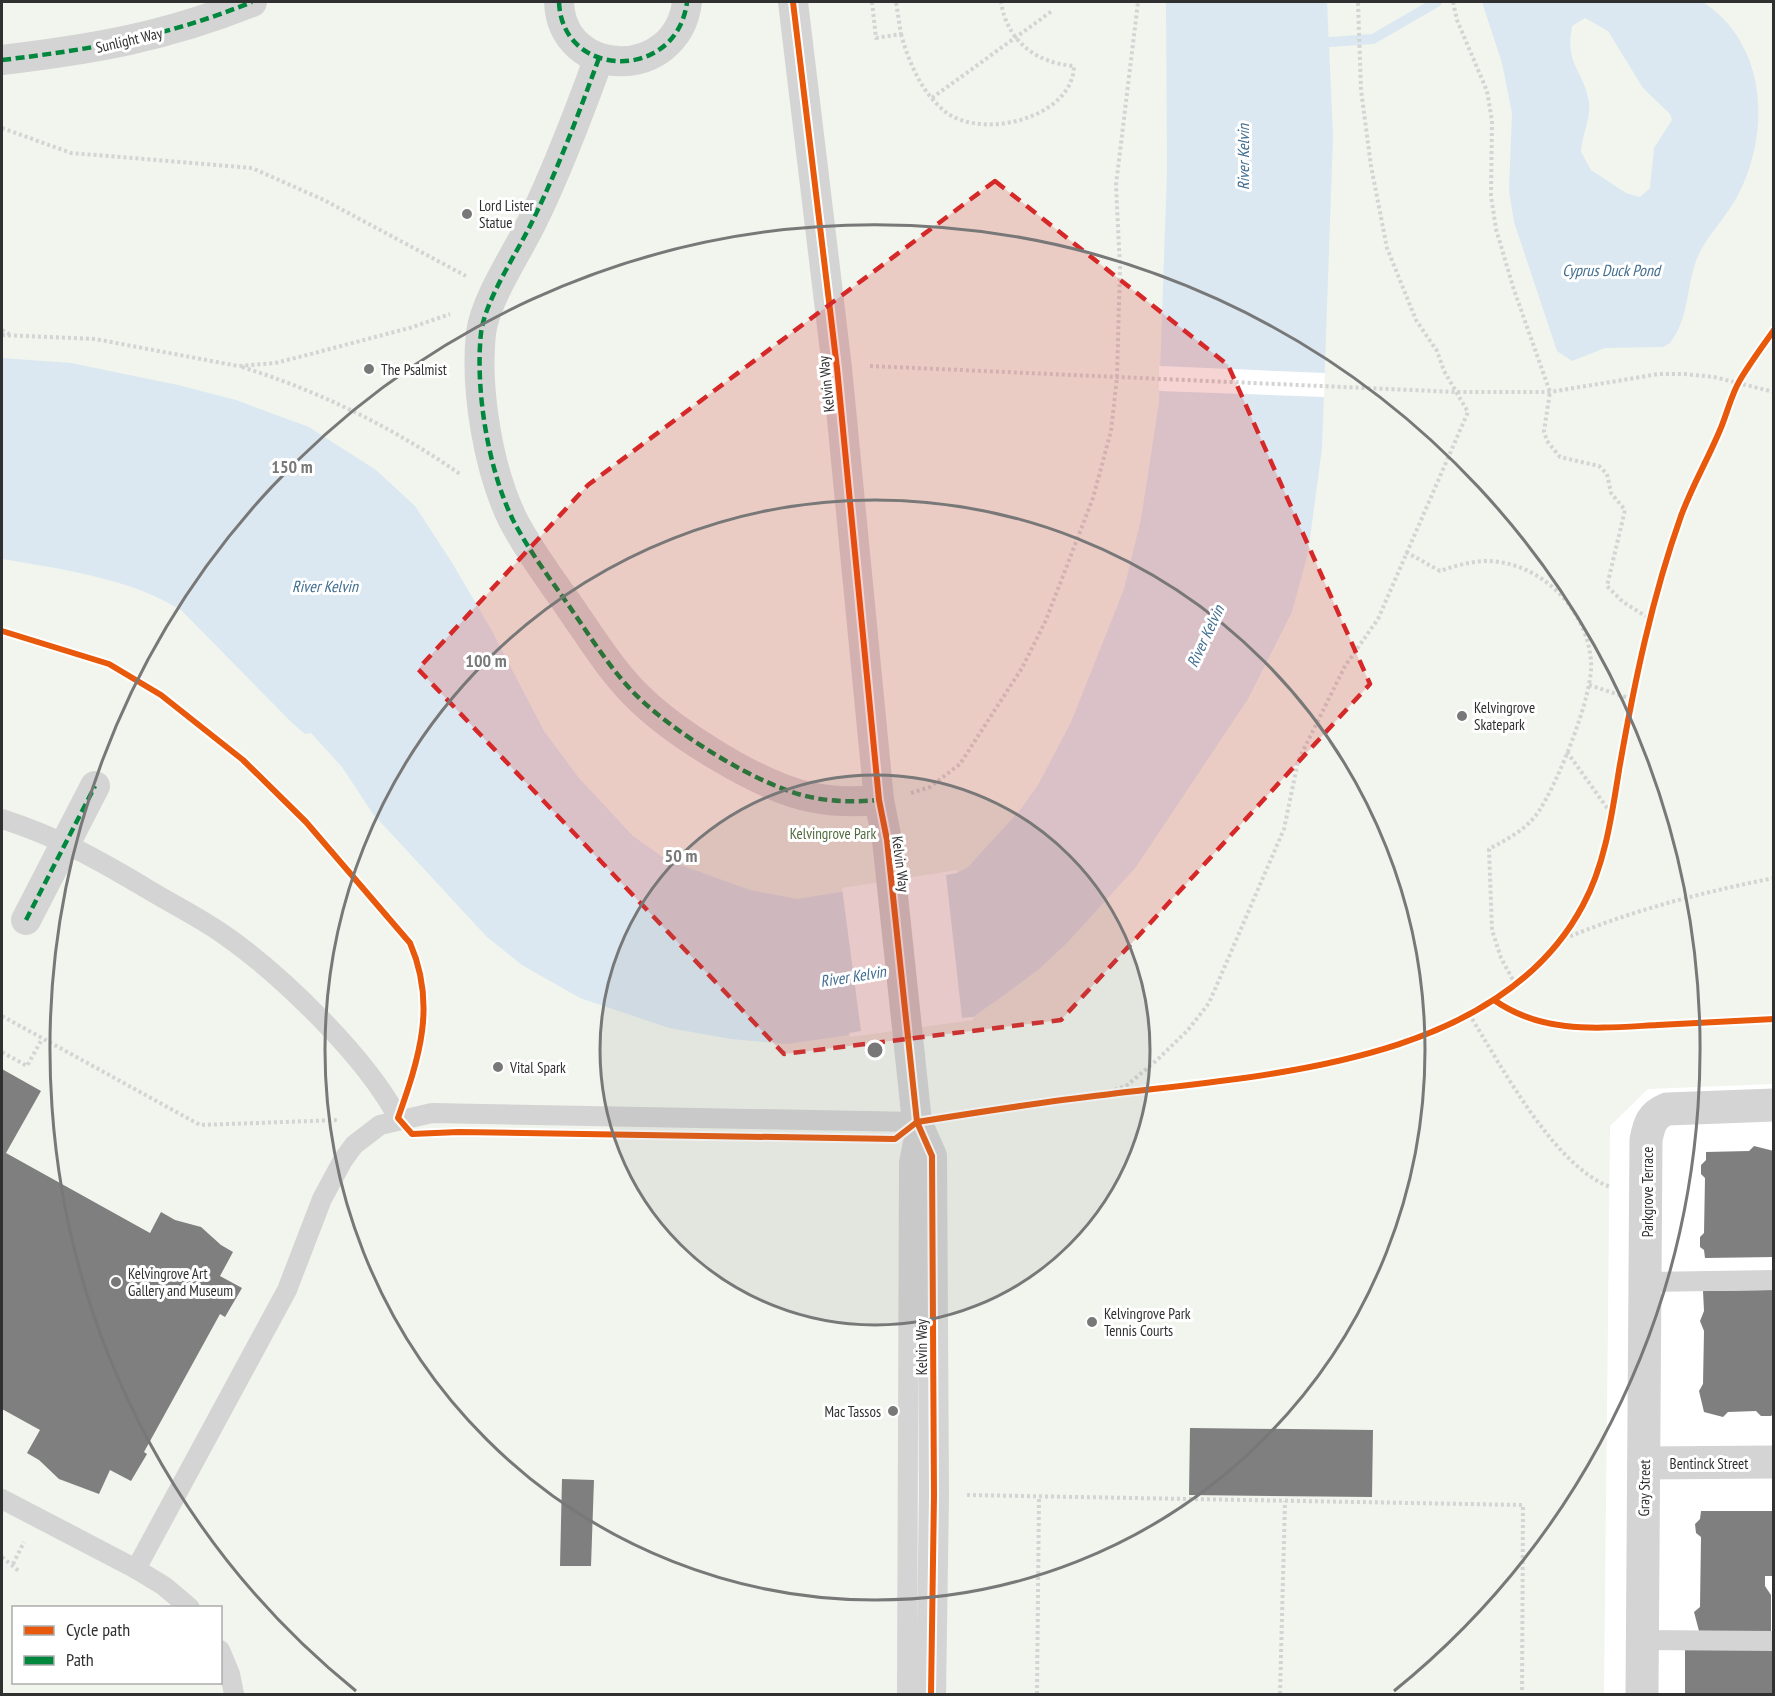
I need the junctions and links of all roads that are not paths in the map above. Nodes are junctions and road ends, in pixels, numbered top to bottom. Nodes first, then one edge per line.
1 (252, 2) edge
2 (559, 2) edge
3 (687, 2) edge
4 (794, 2) edge
5 (599, 58) junction
6 (2, 60) edge
7 (95, 786) dead end
8 (879, 800) junction
9 (2, 819) edge
10 (68, 843) junction
11 (26, 920) dead end
12 (1773, 1106) edge
13 (398, 1118) junction
14 (917, 1122) junction
15 (1773, 1280) edge
16 (1647, 1282) junction
17 (1773, 1462) edge
18 (1644, 1463) junction
19 (2, 1499) edge
20 (136, 1569) junction
21 (188, 1606) edge
22 (1642, 1640) junction
23 (1773, 1641) edge
24 (222, 1655) edge
25 (234, 1695) edge
26 (908, 1695) edge
27 (931, 1695) edge
28 (1642, 1695) edge

1 - 6 street, Sunlight Way
2 - 5 street
3 - 5 street
4 - 8 street, Kelvin Way
5 - 8 street
7 - 10 street
8 - 14 street, Kelvin Way
9 - 10 lane
10 - 11 street
10 - 13 lane
12 - 16 street, Parkgrove Terrace
13 - 14 lane
13 - 20 lane
14 - 26 lane, Kelvin Way
14 - 27 street, Kelvin Way
15 - 16 lane
16 - 18 street, Gray Street
17 - 18 street, Bentinck Street
18 - 22 street, Gray Street
19 - 20 lane
20 - 21 lane
22 - 23 lane
22 - 28 street, Gray Street
24 - 25 lane

